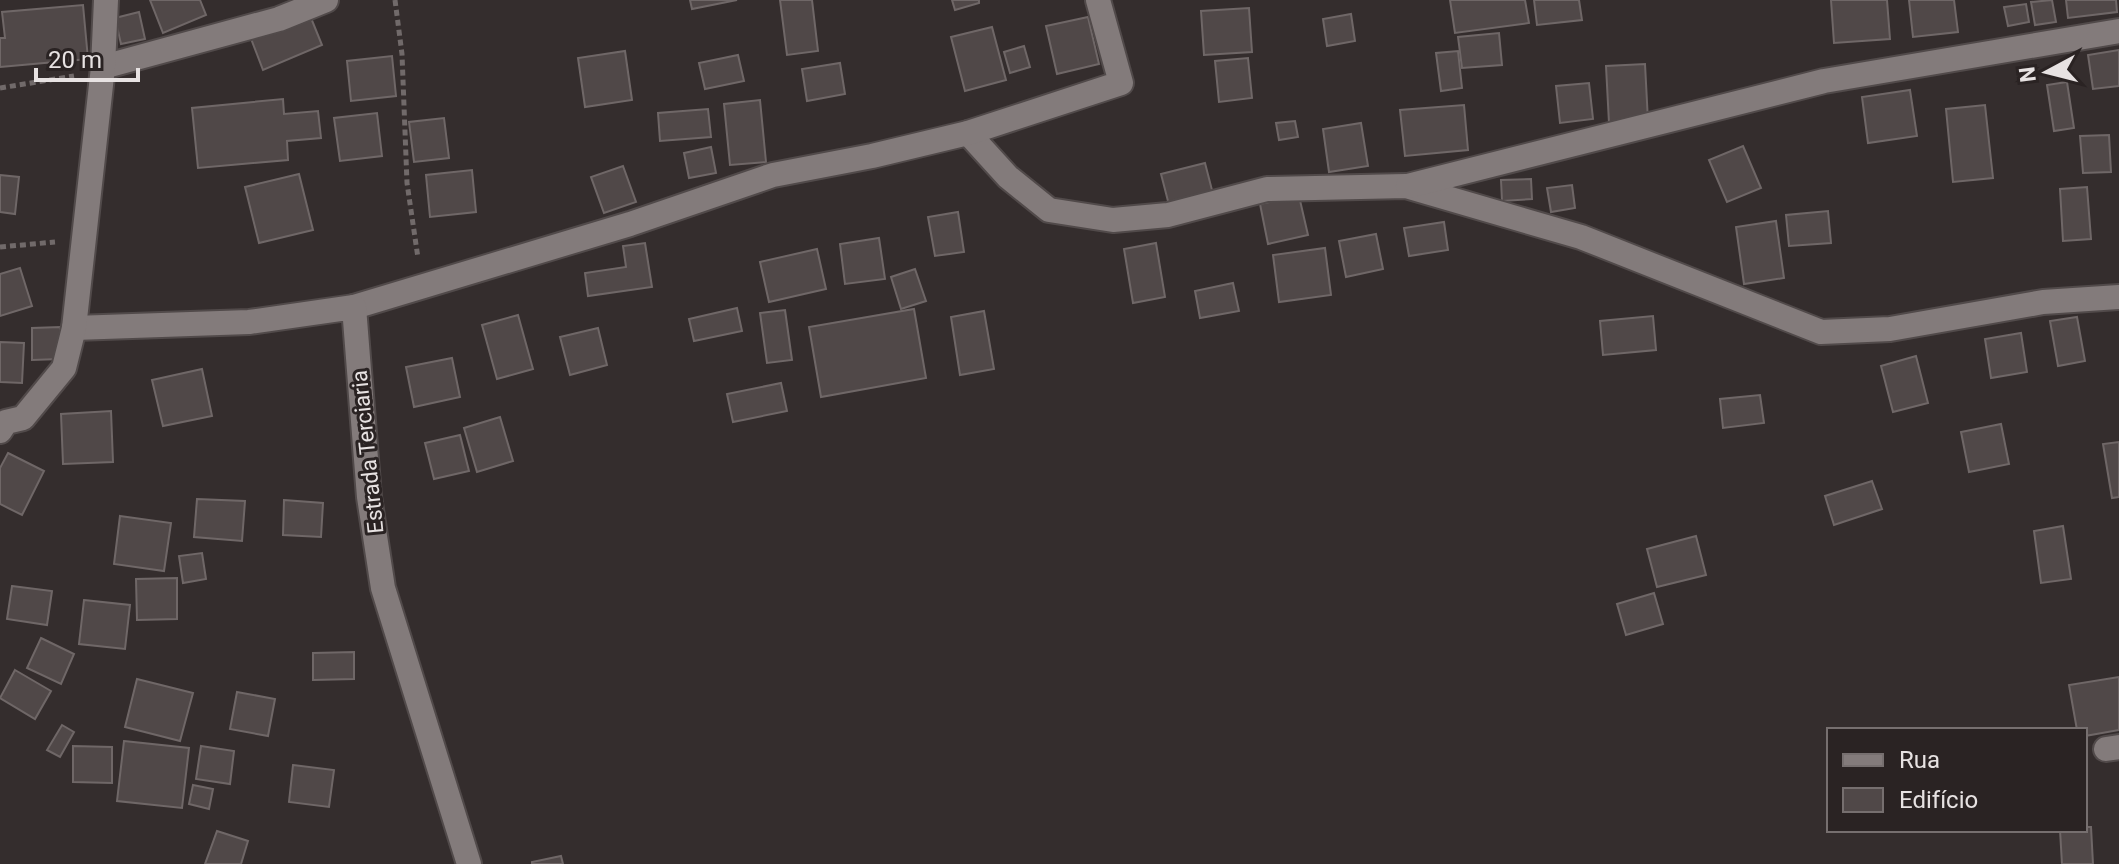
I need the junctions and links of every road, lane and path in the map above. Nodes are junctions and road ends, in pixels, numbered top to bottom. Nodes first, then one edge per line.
1 (106, 0) edge
2 (326, 0) edge
3 (395, 0) edge
4 (1098, 0) edge
5 (2119, 31) edge
6 (103, 67) junction
7 (0, 88) edge
8 (968, 133) junction
9 (1406, 186) junction
10 (83, 240) junction
11 (0, 247) edge
12 (422, 287) junction
13 (2119, 297) edge
14 (354, 307) junction
15 (74, 328) junction
16 (0, 431) edge
17 (469, 864) edge

1 - 6 street
2 - 6 street
3 - 12 path
4 - 8 street
5 - 9 street
6 - 7 path
6 - 10 street
8 - 9 street
8 - 12 street
9 - 13 street
10 - 11 path
10 - 15 street
12 - 14 street
14 - 15 street
14 - 17 street, Estrada Terciaria
15 - 16 street

